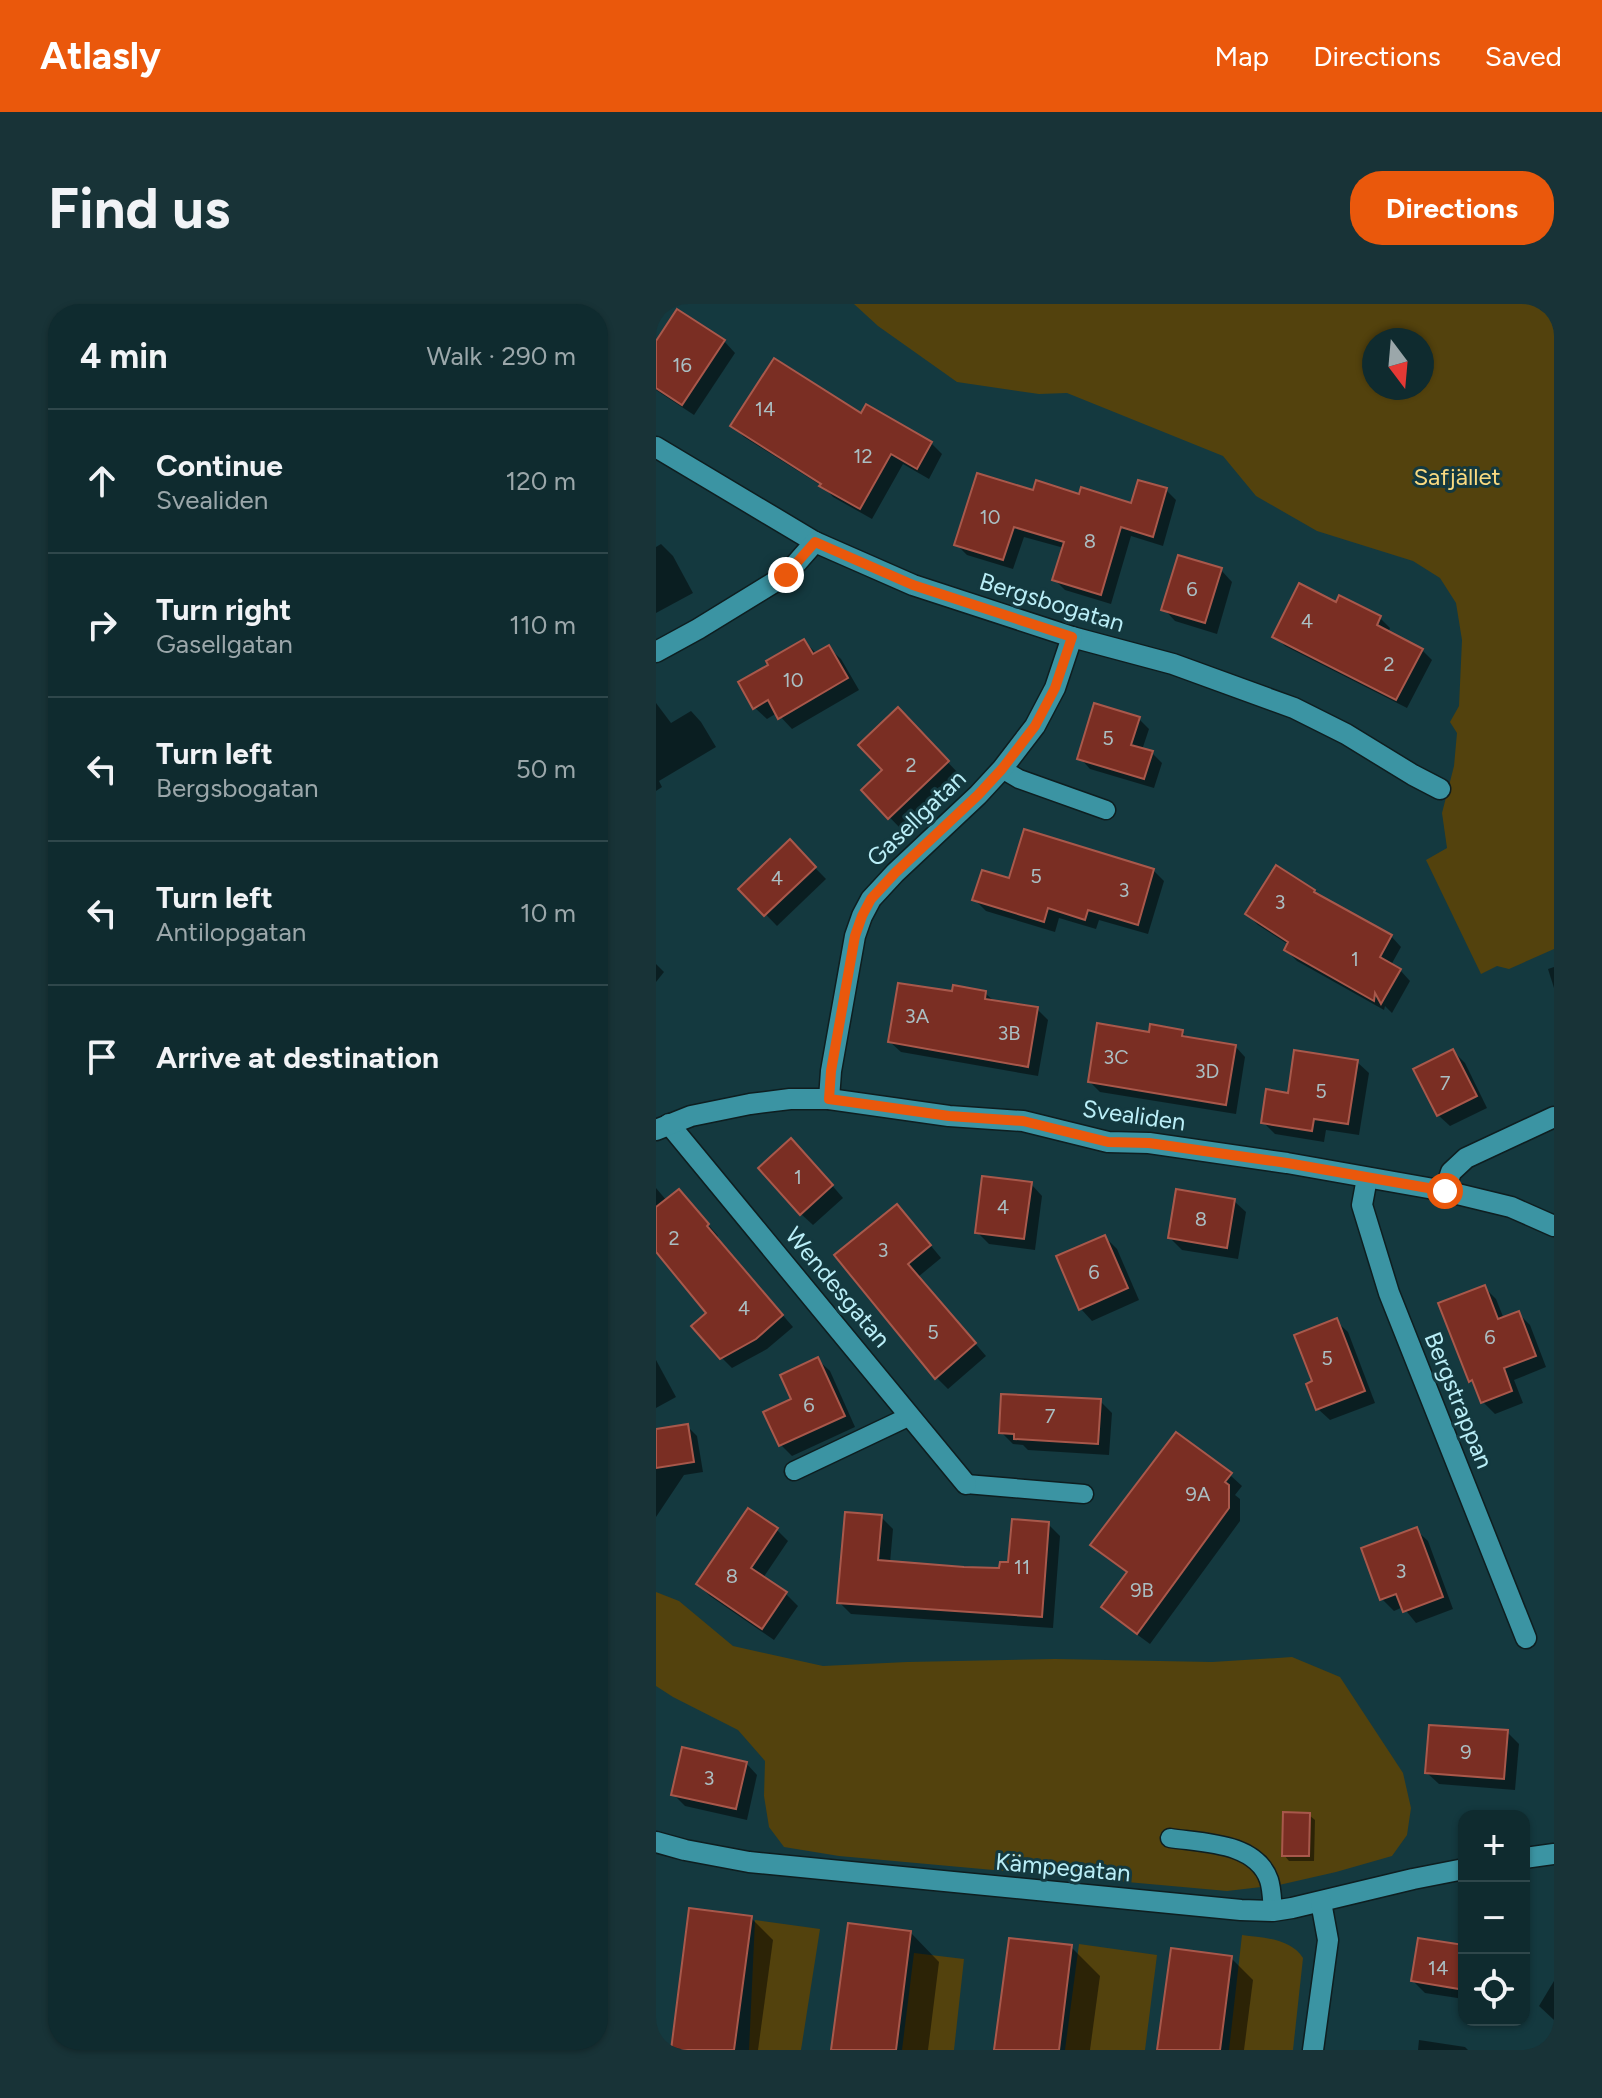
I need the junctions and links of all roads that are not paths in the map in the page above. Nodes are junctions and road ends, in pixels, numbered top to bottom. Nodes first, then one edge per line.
1 (656, 447) edge
2 (815, 542) junction
3 (1072, 637) junction
4 (656, 652) edge
5 (1002, 769) junction
6 (1440, 789) dead end
7 (1106, 810) dead end
8 (829, 1099) junction
9 (1554, 1117) edge
10 (663, 1127) edge
11 (1367, 1178) junction
12 (1445, 1191) junction
13 (1554, 1226) edge
14 (910, 1416) junction
15 (794, 1471) dead end
16 (966, 1484) joint
17 (1084, 1494) dead end
18 (1526, 1638) dead end
19 (1170, 1838) dead end
20 (656, 1842) edge
21 (1554, 1854) edge
22 (1530, 1857) edge
23 (1458, 1870) edge
24 (1321, 1902) junction
25 (1273, 1911) junction
26 (1313, 2050) edge

1 - 2 street, Bergsbogatan
2 - 3 street, Bergsbogatan
2 - 4 street
3 - 5 street, Gasellgatan
3 - 6 street, Bergsbogatan
5 - 7 lane
5 - 8 street, Gasellgatan
8 - 10 street, Svealiden
8 - 11 street, Svealiden
9 - 12 street
10 - 14 street, Wendesgatan
11 - 12 street, Svealiden
11 - 18 street, Bergstrappan
12 - 13 street, Svealiden
14 - 15 lane
14 - 16 street, Wendesgatan
16 - 17 lane
19 - 25 lane
20 - 25 street, Kämpegatan
21 - 22 street
23 - 24 street, Kämpegatan
24 - 25 street, Kämpegatan
24 - 26 street

